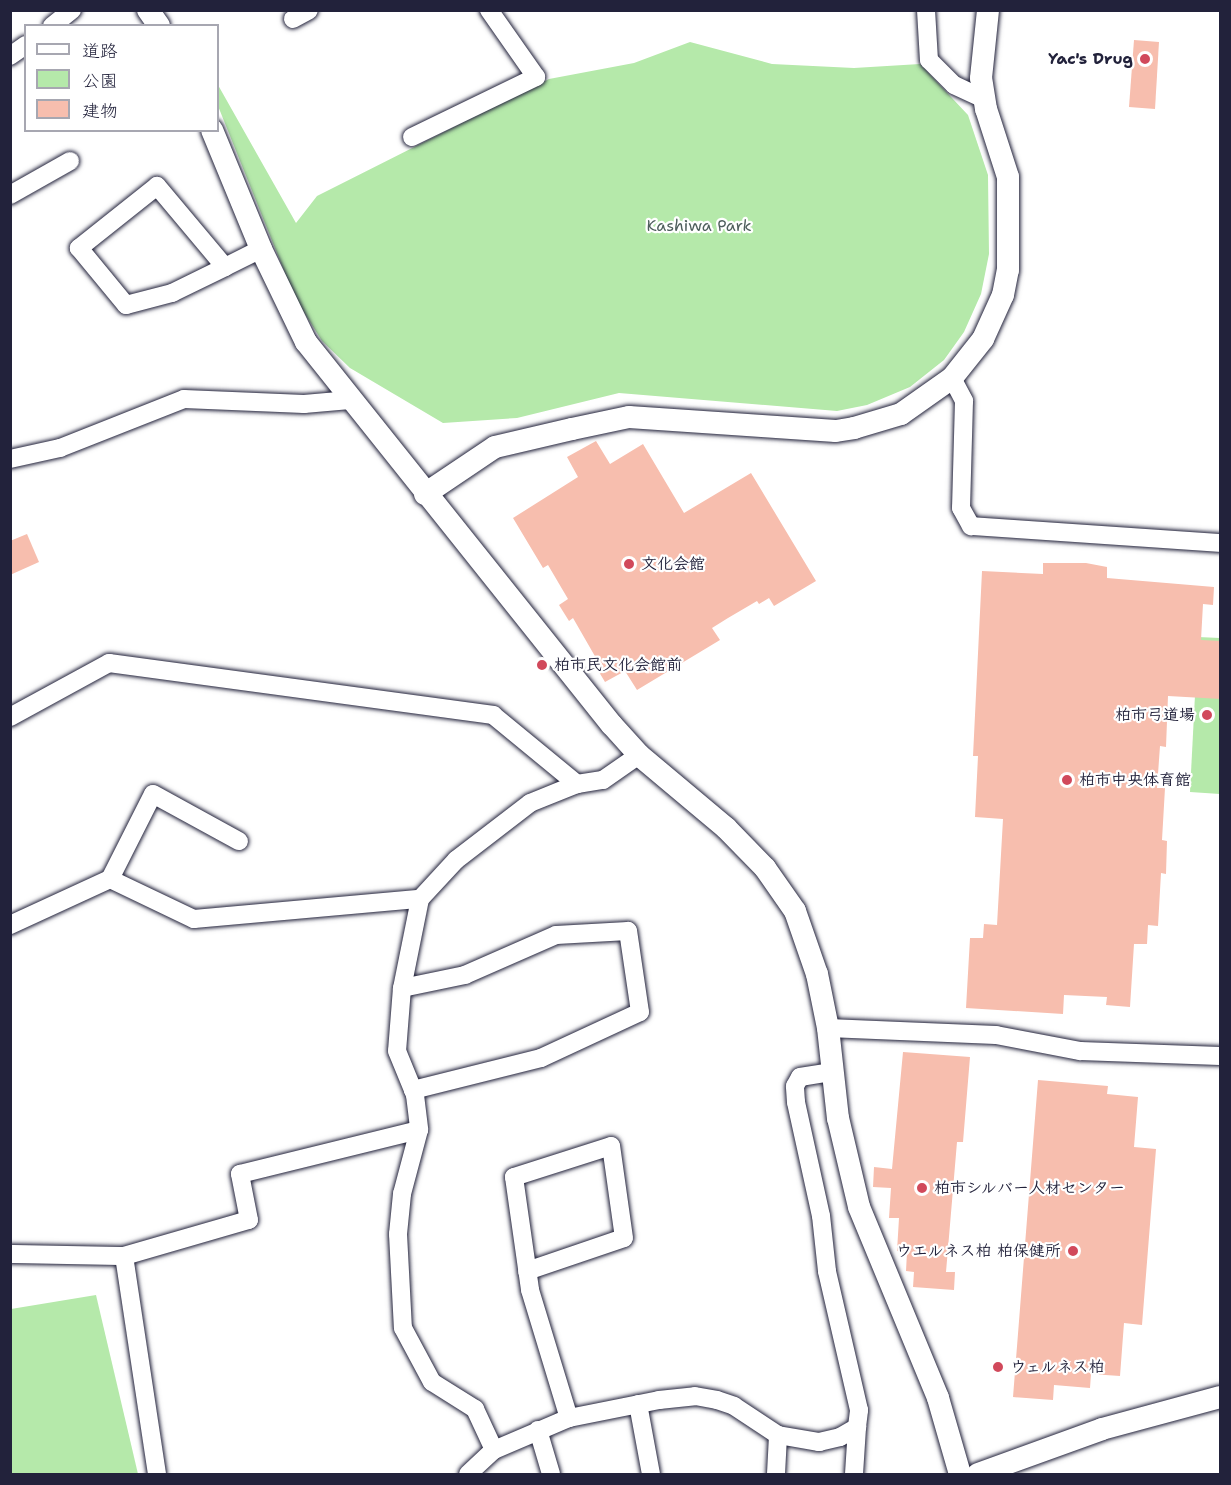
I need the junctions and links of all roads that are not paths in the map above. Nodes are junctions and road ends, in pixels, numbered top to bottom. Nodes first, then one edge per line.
1 (72, 10) edge
2 (148, 10) edge
3 (489, 10) edge
4 (926, 10) edge
5 (988, 10) edge
6 (54, 24) edge
7 (158, 24) edge
8 (24, 46) edge
9 (10, 56) edge
10 (982, 98) junction
11 (213, 132) edge
12 (412, 137) dead end
13 (70, 161) dead end
14 (10, 195) edge
15 (261, 249) junction
16 (225, 267) junction
17 (952, 378) junction
18 (350, 400) junction
19 (10, 459) edge
20 (425, 494) junction
21 (1221, 543) edge
22 (10, 717) edge
23 (639, 755) junction
24 (577, 784) junction
25 (239, 841) dead end
26 (110, 879) junction
27 (420, 899) junction
28 (10, 925) edge
29 (402, 988) junction
30 (828, 1028) junction
31 (1221, 1056) edge
32 (831, 1072) junction
33 (413, 1090) junction
34 (419, 1130) junction
35 (10, 1254) edge
36 (124, 1256) junction
37 (527, 1271) junction
38 (1221, 1397) edge
39 (638, 1404) junction
40 (569, 1418) junction
41 (857, 1426) junction
42 (538, 1430) junction
43 (778, 1435) junction
44 (494, 1450) junction
45 (853, 1467) edge
46 (157, 1474) edge
47 (468, 1474) edge
48 (551, 1474) edge
49 (651, 1474) edge
50 (776, 1474) edge
51 (960, 1474) edge
52 (978, 1474) edge

1 - 6 street
2 - 7 street
3 - 12 street
4 - 10 street
5 - 10 street
8 - 9 street
10 - 17 street
11 - 15 street
13 - 14 street
15 - 16 street
15 - 18 street
16 - 16 street
17 - 20 street
17 - 21 street
18 - 19 street
18 - 20 street
20 - 23 street
22 - 24 street
23 - 24 street
23 - 30 street
24 - 27 street
25 - 26 street
26 - 27 street
26 - 28 street
27 - 29 street
29 - 33 street
29 - 33 street
30 - 31 street
30 - 32 street
32 - 41 street
32 - 51 street
33 - 34 street
34 - 36 street
34 - 44 street
35 - 36 street
36 - 46 street
37 - 37 street
37 - 40 street
38 - 52 street
39 - 40 street
39 - 43 street
39 - 49 street
40 - 42 street
41 - 43 street
41 - 45 street
42 - 44 street
42 - 48 street
43 - 50 street
44 - 47 street

